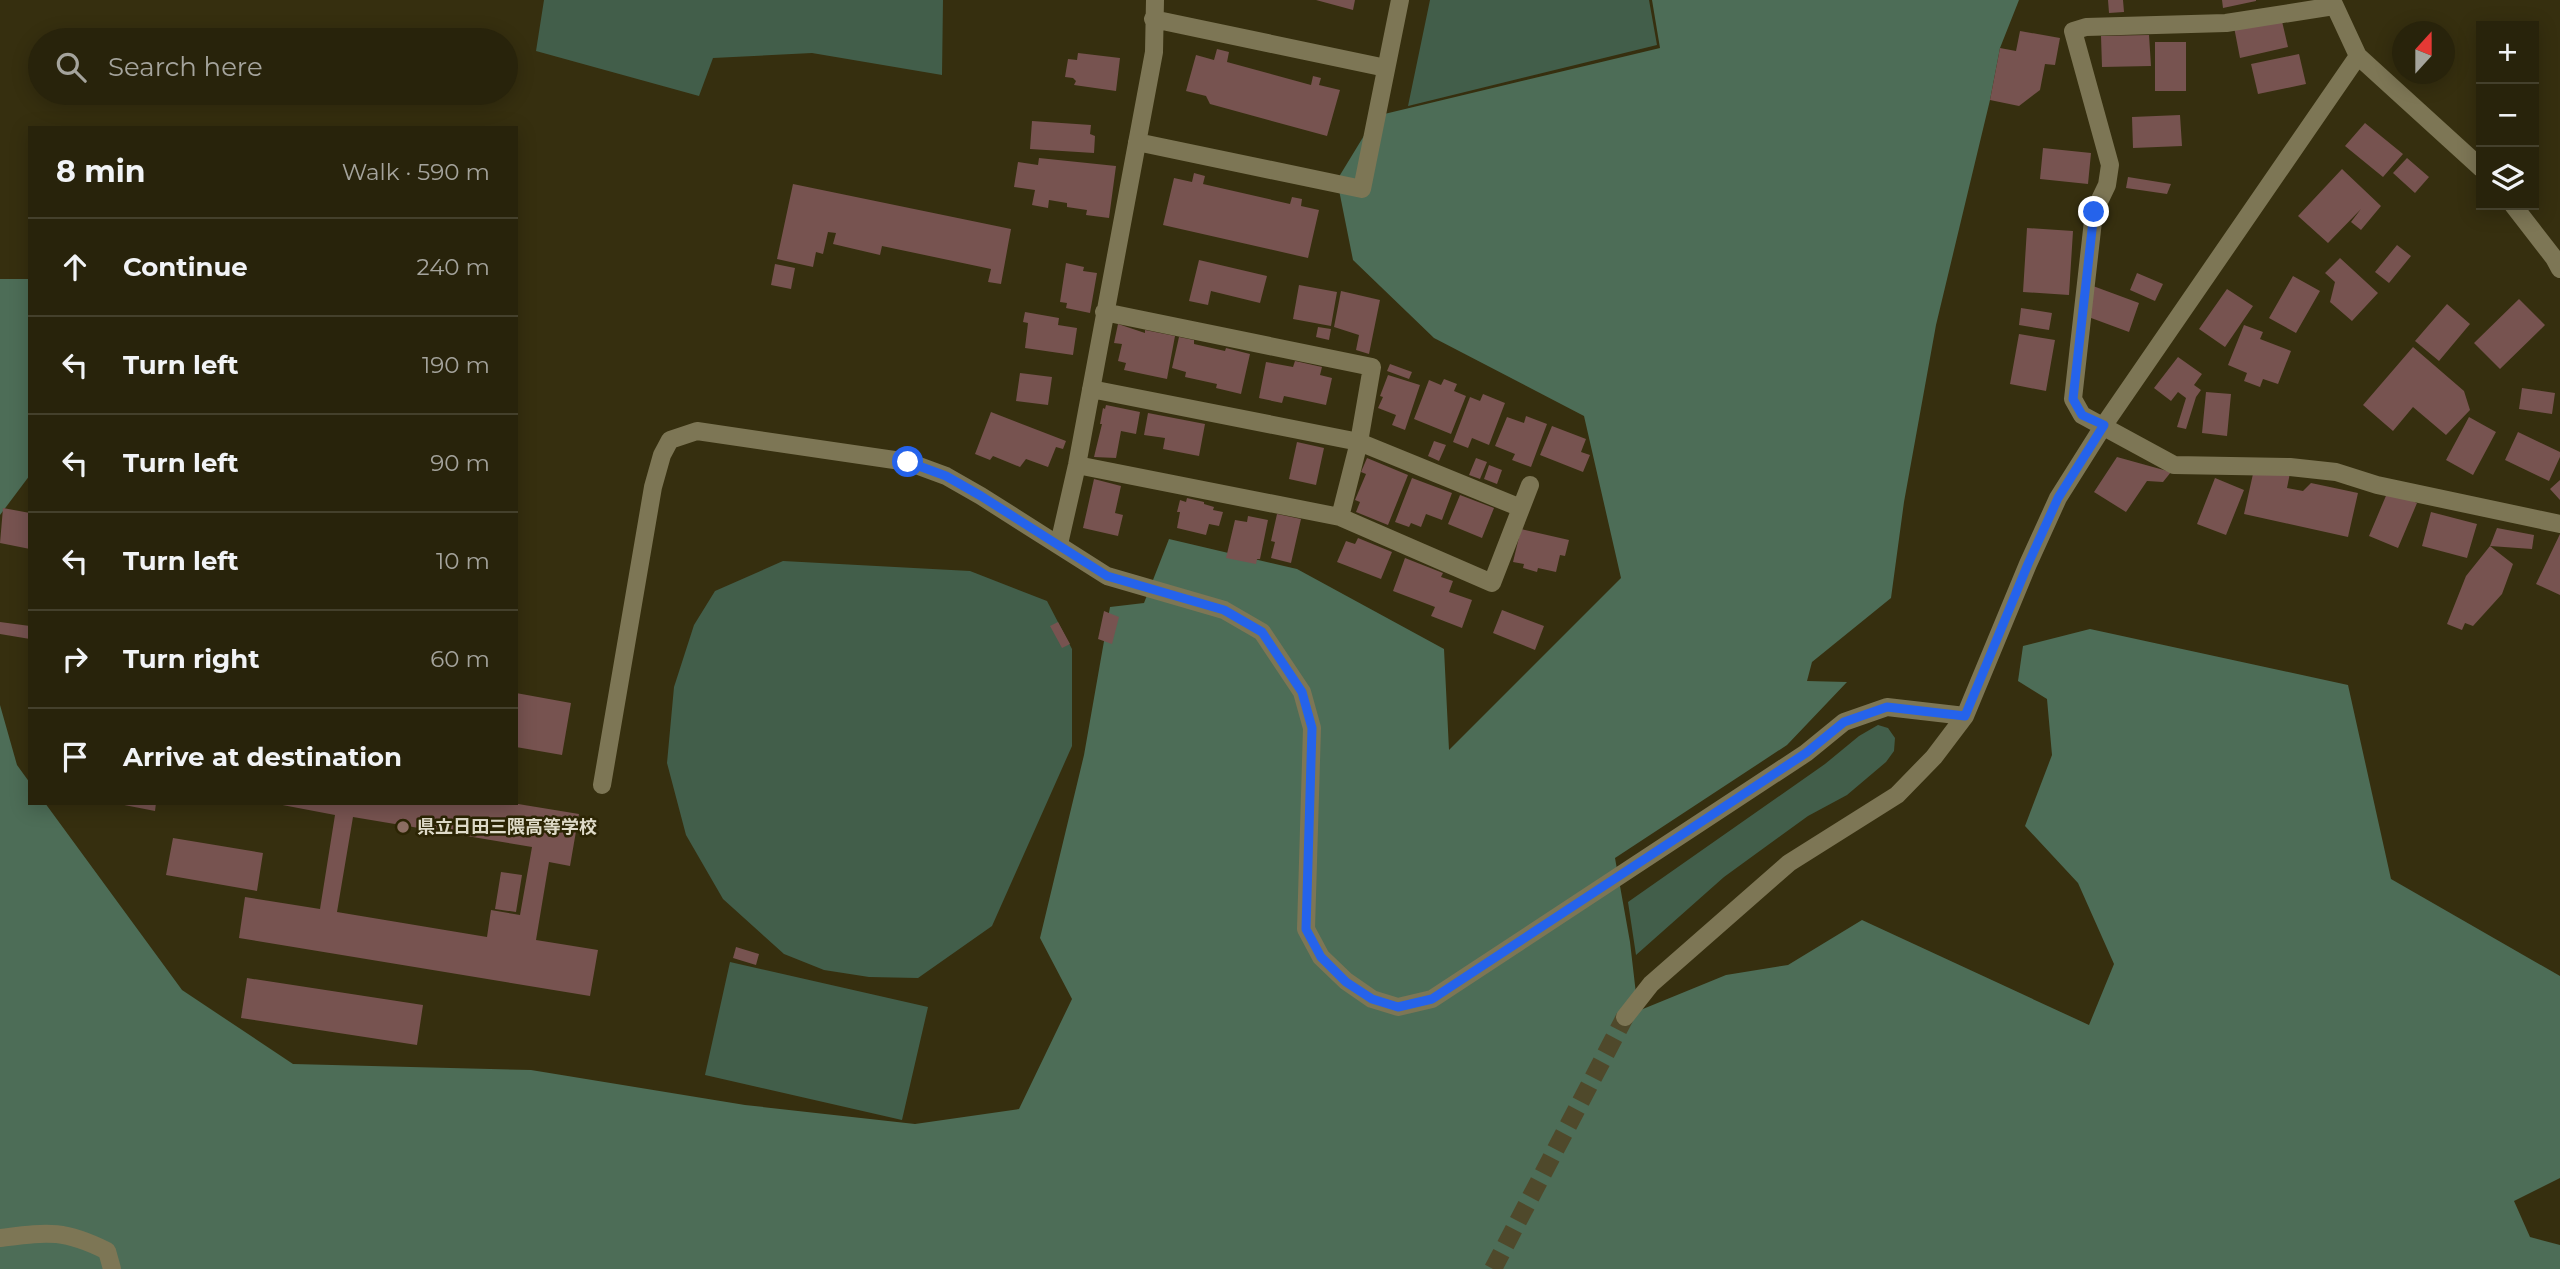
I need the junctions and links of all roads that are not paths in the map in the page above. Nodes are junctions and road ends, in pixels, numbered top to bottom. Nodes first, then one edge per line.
1 (1155, 0) edge
2 (1400, 0) edge
3 (2333, 3) edge
4 (1153, 19) junction
5 (2358, 56) junction
6 (1386, 68) junction
7 (1137, 142) junction
8 (2476, 163) edge
9 (2518, 210) edge
10 (2560, 269) edge
11 (1104, 312) junction
12 (1091, 389) junction
13 (2104, 425) junction
14 (1359, 442) junction
15 (1077, 465) junction
16 (1530, 485) dead end
17 (1521, 508) junction
18 (1340, 517) junction
19 (2560, 524) edge
20 (1059, 544) junction
21 (1965, 716) junction
22 (602, 785) dead end
23 (1625, 1017) tunnel mouth
24 (0, 1238) edge
25 (112, 1269) edge

1 - 4 street
2 - 6 street
3 - 5 street
3 - 13 street
4 - 6 street
4 - 7 street
5 - 8 street
5 - 13 street
6 - 7 street
7 - 11 street
9 - 10 street
11 - 12 street
11 - 14 street
12 - 14 street
12 - 15 street
13 - 19 street
13 - 21 street
14 - 17 street
14 - 18 street
15 - 18 street
15 - 20 street
16 - 17 street
17 - 18 street
20 - 21 street
20 - 22 street
21 - 23 street
24 - 25 street

